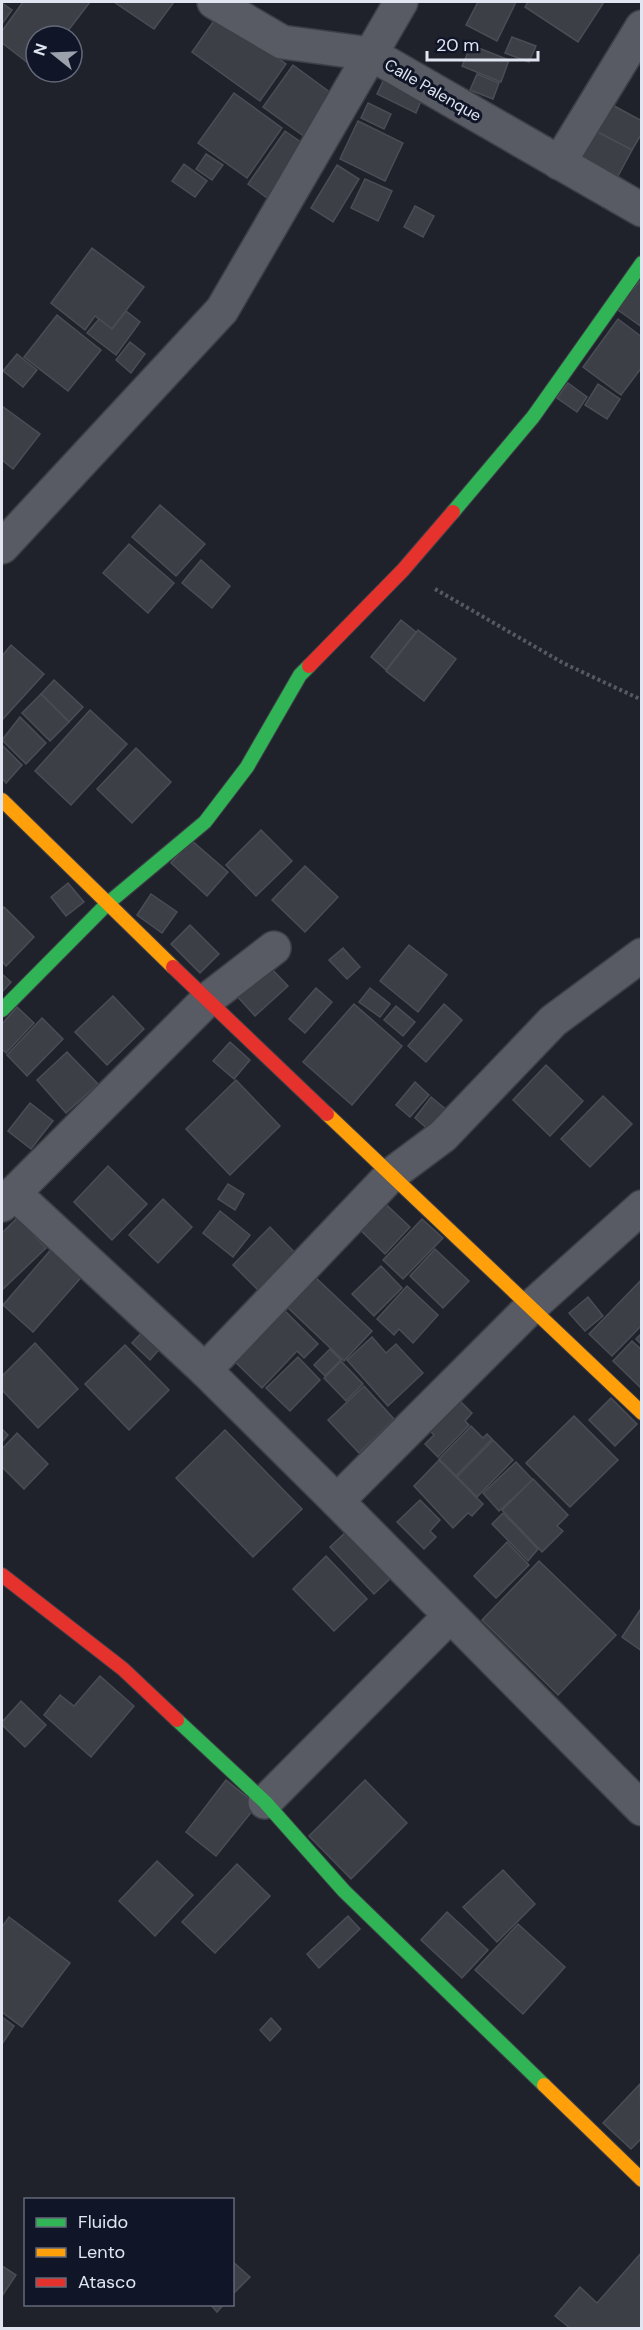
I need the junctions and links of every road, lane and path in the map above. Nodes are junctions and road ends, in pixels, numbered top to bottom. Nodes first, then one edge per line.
1 (214, 2) edge
2 (401, 2) edge
3 (642, 27) edge
4 (371, 54) junction
5 (559, 163) junction
6 (642, 210) edge
7 (642, 263) edge
8 (2, 547) edge
9 (403, 570) junction
10 (642, 700) edge
11 (2, 800) edge
12 (107, 904) junction
13 (274, 948) dead end
14 (642, 955) edge
15 (208, 999) junction
16 (2, 1010) edge
17 (392, 1174) junction
18 (8, 1199) edge
19 (642, 1207) edge
20 (531, 1307) junction
21 (205, 1370) junction
22 (642, 1413) edge
23 (337, 1501) junction
24 (2, 1575) edge
25 (450, 1616) junction
26 (265, 1802) junction
27 (642, 1809) edge
28 (642, 2181) edge

1 - 4 street, Calle Palenque
2 - 4 street
3 - 5 street
4 - 5 street, Calle Palenque
4 - 8 street
5 - 6 street, Calle Palenque
7 - 9 street
9 - 10 path
9 - 12 street
11 - 12 street
12 - 15 street
12 - 16 street
13 - 15 street
14 - 17 street
15 - 17 street
15 - 18 street
17 - 20 street
17 - 21 street
18 - 21 street
19 - 20 street
20 - 22 street
20 - 23 street
21 - 23 street
23 - 25 street
24 - 26 street
25 - 26 street
25 - 27 street
26 - 28 street

